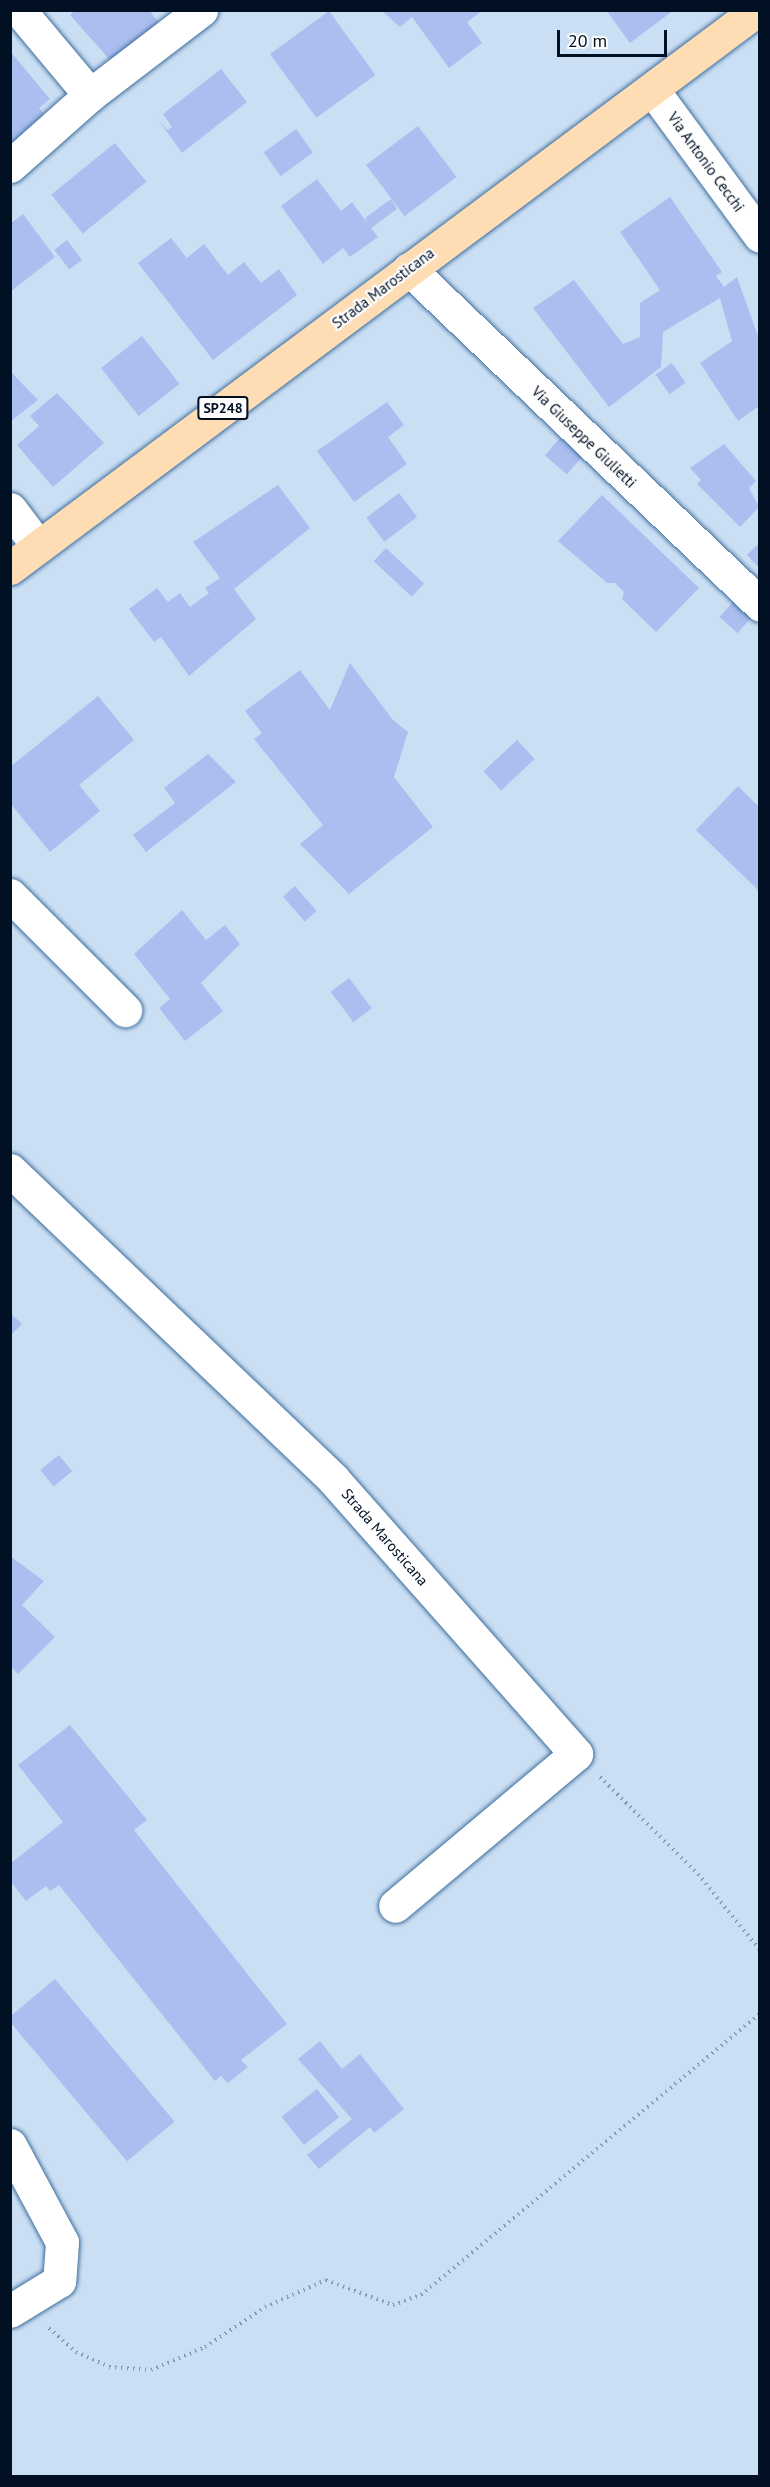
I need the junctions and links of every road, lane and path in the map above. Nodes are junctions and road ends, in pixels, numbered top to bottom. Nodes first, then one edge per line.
1 (19, 10) edge
2 (201, 10) edge
3 (757, 10) edge
4 (652, 89) junction
5 (90, 95) junction
6 (10, 166) edge
7 (759, 236) edge
8 (409, 269) junction
9 (10, 510) edge
10 (38, 546) junction
11 (10, 568) edge
12 (759, 604) edge
13 (10, 895) edge
14 (125, 1010) dead end
15 (10, 1170) edge
16 (576, 1754) junction
17 (395, 1906) dead end
18 (759, 1950) edge
19 (759, 2014) edge
20 (10, 2145) edge
21 (20, 2305) edge

1 - 5 street
2 - 5 street
3 - 4 main road, Strada Marosticana / SP248
4 - 7 street, Via Antonio Cecchi
4 - 8 main road, Strada Marosticana / SP248
5 - 6 street
8 - 10 main road, Strada Marosticana / SP248
8 - 12 street, Via Giuseppe Giulietti
9 - 10 street
10 - 11 main road, Strada Marosticana / SP248
13 - 14 street
15 - 16 street, Strada Marosticana
16 - 17 street
16 - 18 path
19 - 21 path
20 - 21 street

